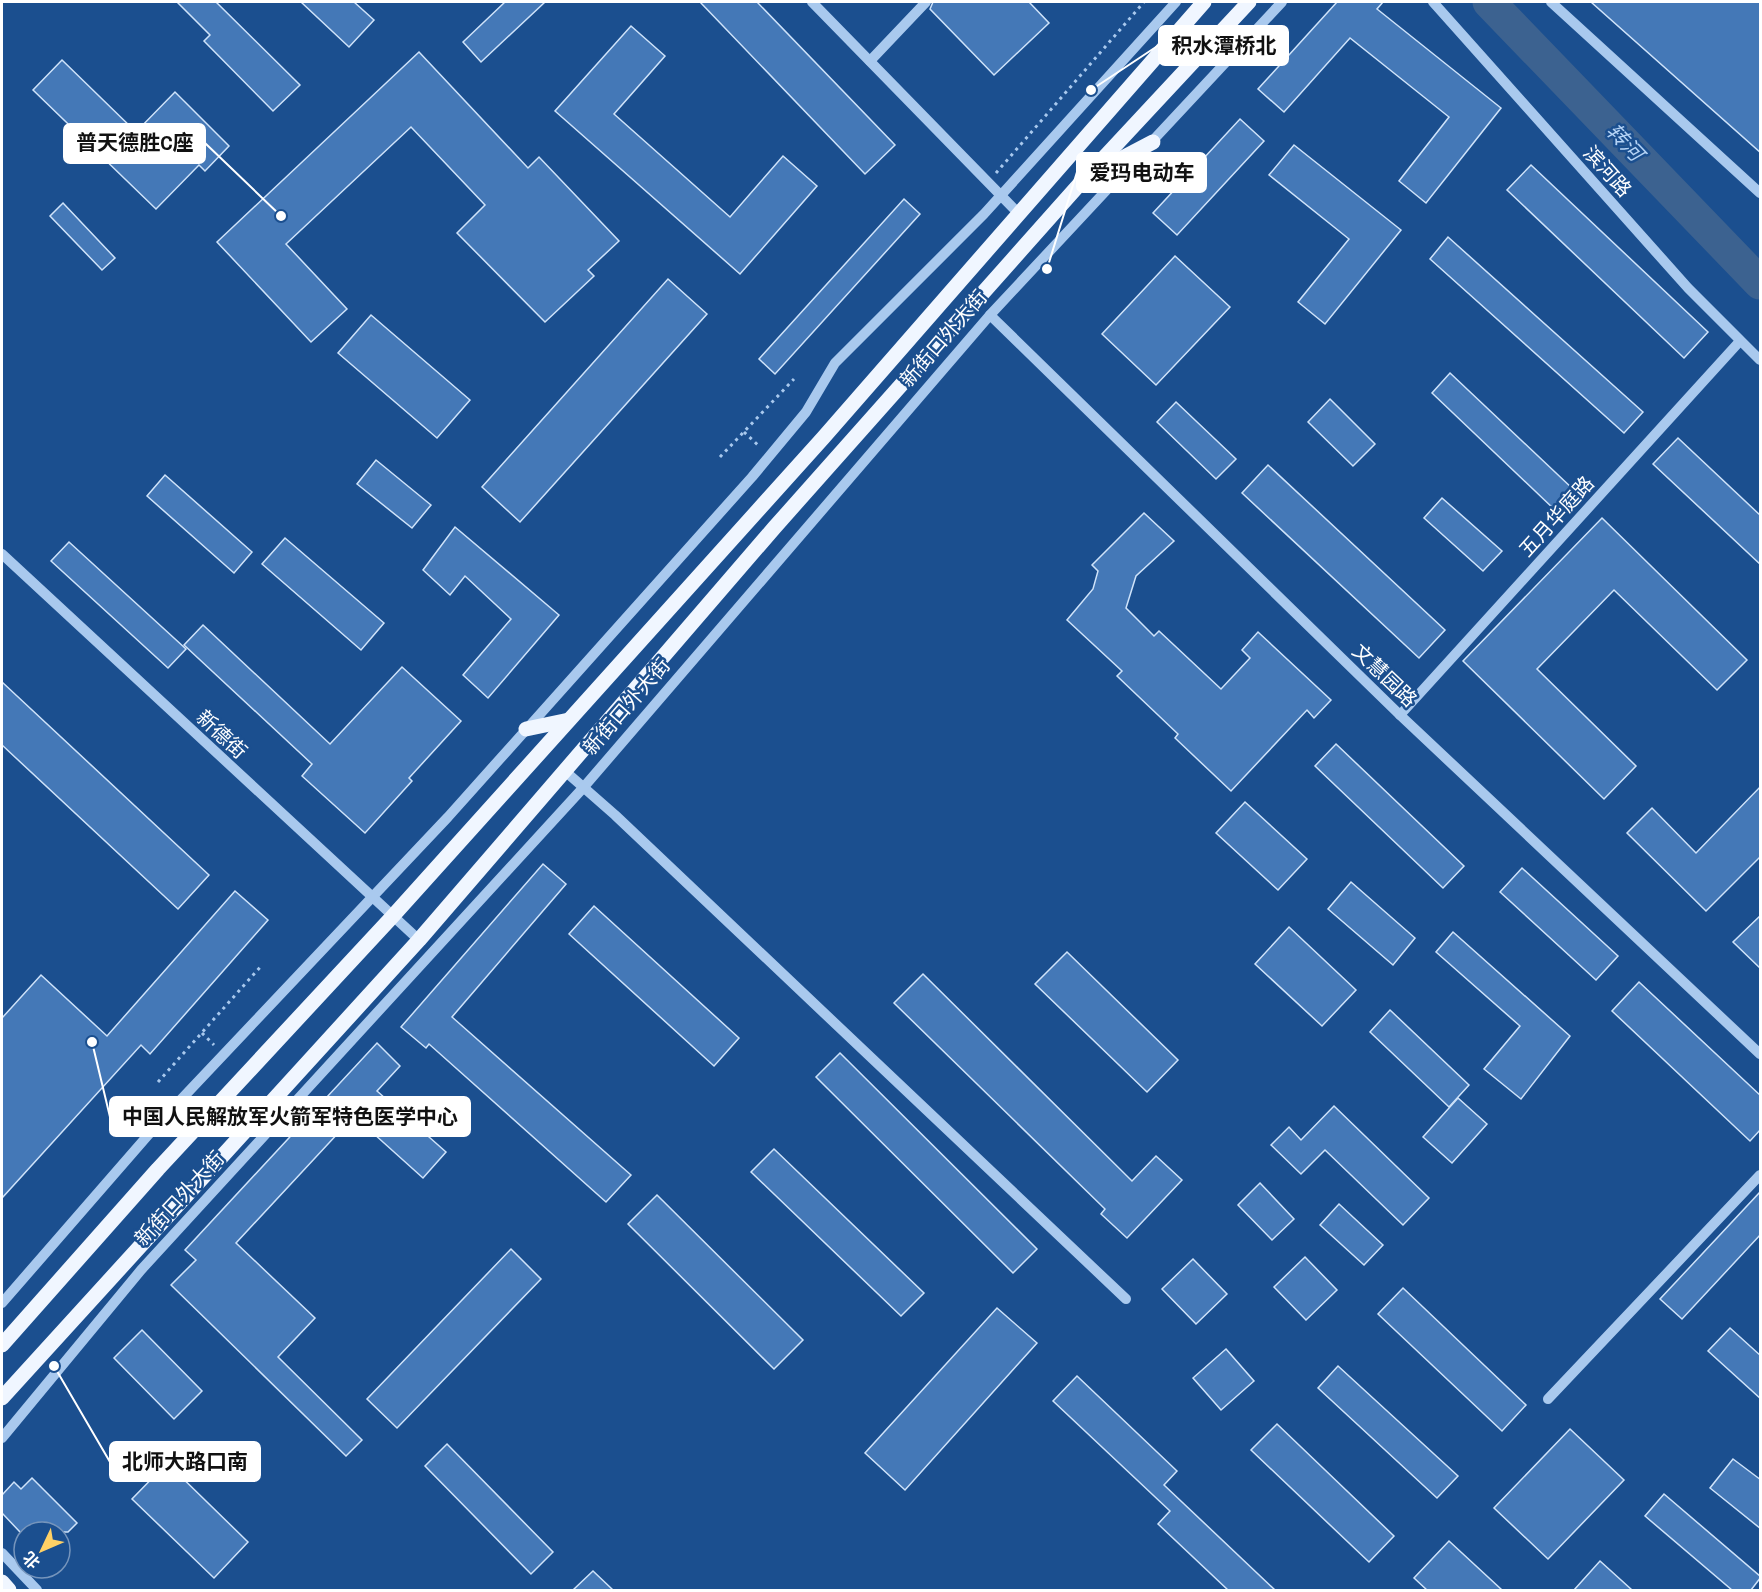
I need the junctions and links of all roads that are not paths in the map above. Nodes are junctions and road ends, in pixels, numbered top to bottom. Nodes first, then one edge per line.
1 (812, 2) edge
2 (926, 2) edge
3 (1176, 2) edge
4 (1204, 2) edge
5 (1249, 2) edge
6 (1282, 2) edge
7 (1433, 2) edge
8 (1551, 2) edge
9 (870, 61) junction
10 (1153, 141) junction
11 (1085, 178) junction
12 (1761, 193) edge
13 (1001, 196) junction
14 (1018, 213) junction
15 (990, 315) junction
16 (1740, 341) junction
17 (1761, 360) edge
18 (2, 554) edge
19 (1400, 716) junction
20 (569, 720) junction
21 (526, 729) junction
22 (566, 772) junction
23 (583, 788) junction
24 (372, 898) junction
25 (392, 917) junction
26 (418, 940) junction
27 (1761, 1054) edge
28 (1761, 1175) edge
29 (1126, 1299) dead end
30 (2, 1303) edge
31 (2, 1345) edge
32 (2, 1398) edge
33 (1548, 1399) dead end
34 (2, 1438) edge
35 (2, 1553) edge
36 (2, 1582) edge
37 (9, 1590) edge
38 (37, 1590) edge

1 - 9 street
2 - 9 street
3 - 13 street
4 - 14 main road, 新街口外大街
5 - 11 main road, 新街口外大街
6 - 10 street, 新街口外大街
7 - 16 street, 滨河路
8 - 12 street
9 - 13 street
10 - 11 main road
10 - 15 street, 新街口外大街
11 - 22 main road, 新街口外大街
13 - 14 street
13 - 21 street
14 - 20 main road, 新街口外大街
15 - 19 street, 文慧园路
15 - 23 street, 新街口外大街
16 - 17 street, 滨河路
16 - 19 street, 五月华庭路
18 - 24 street, 新德街
19 - 27 street, 文慧园路
20 - 21 main road
20 - 25 main road, 新街口外大街
21 - 24 street
22 - 23 street
22 - 26 main road, 新街口外大街
23 - 29 street
23 - 34 street, 新街口外大街
24 - 25 street, 新德街
24 - 30 street
25 - 26 street, 新德街
25 - 31 main road, 新街口外大街
26 - 32 main road, 新街口外大街
28 - 33 street
35 - 38 street
36 - 37 main road

